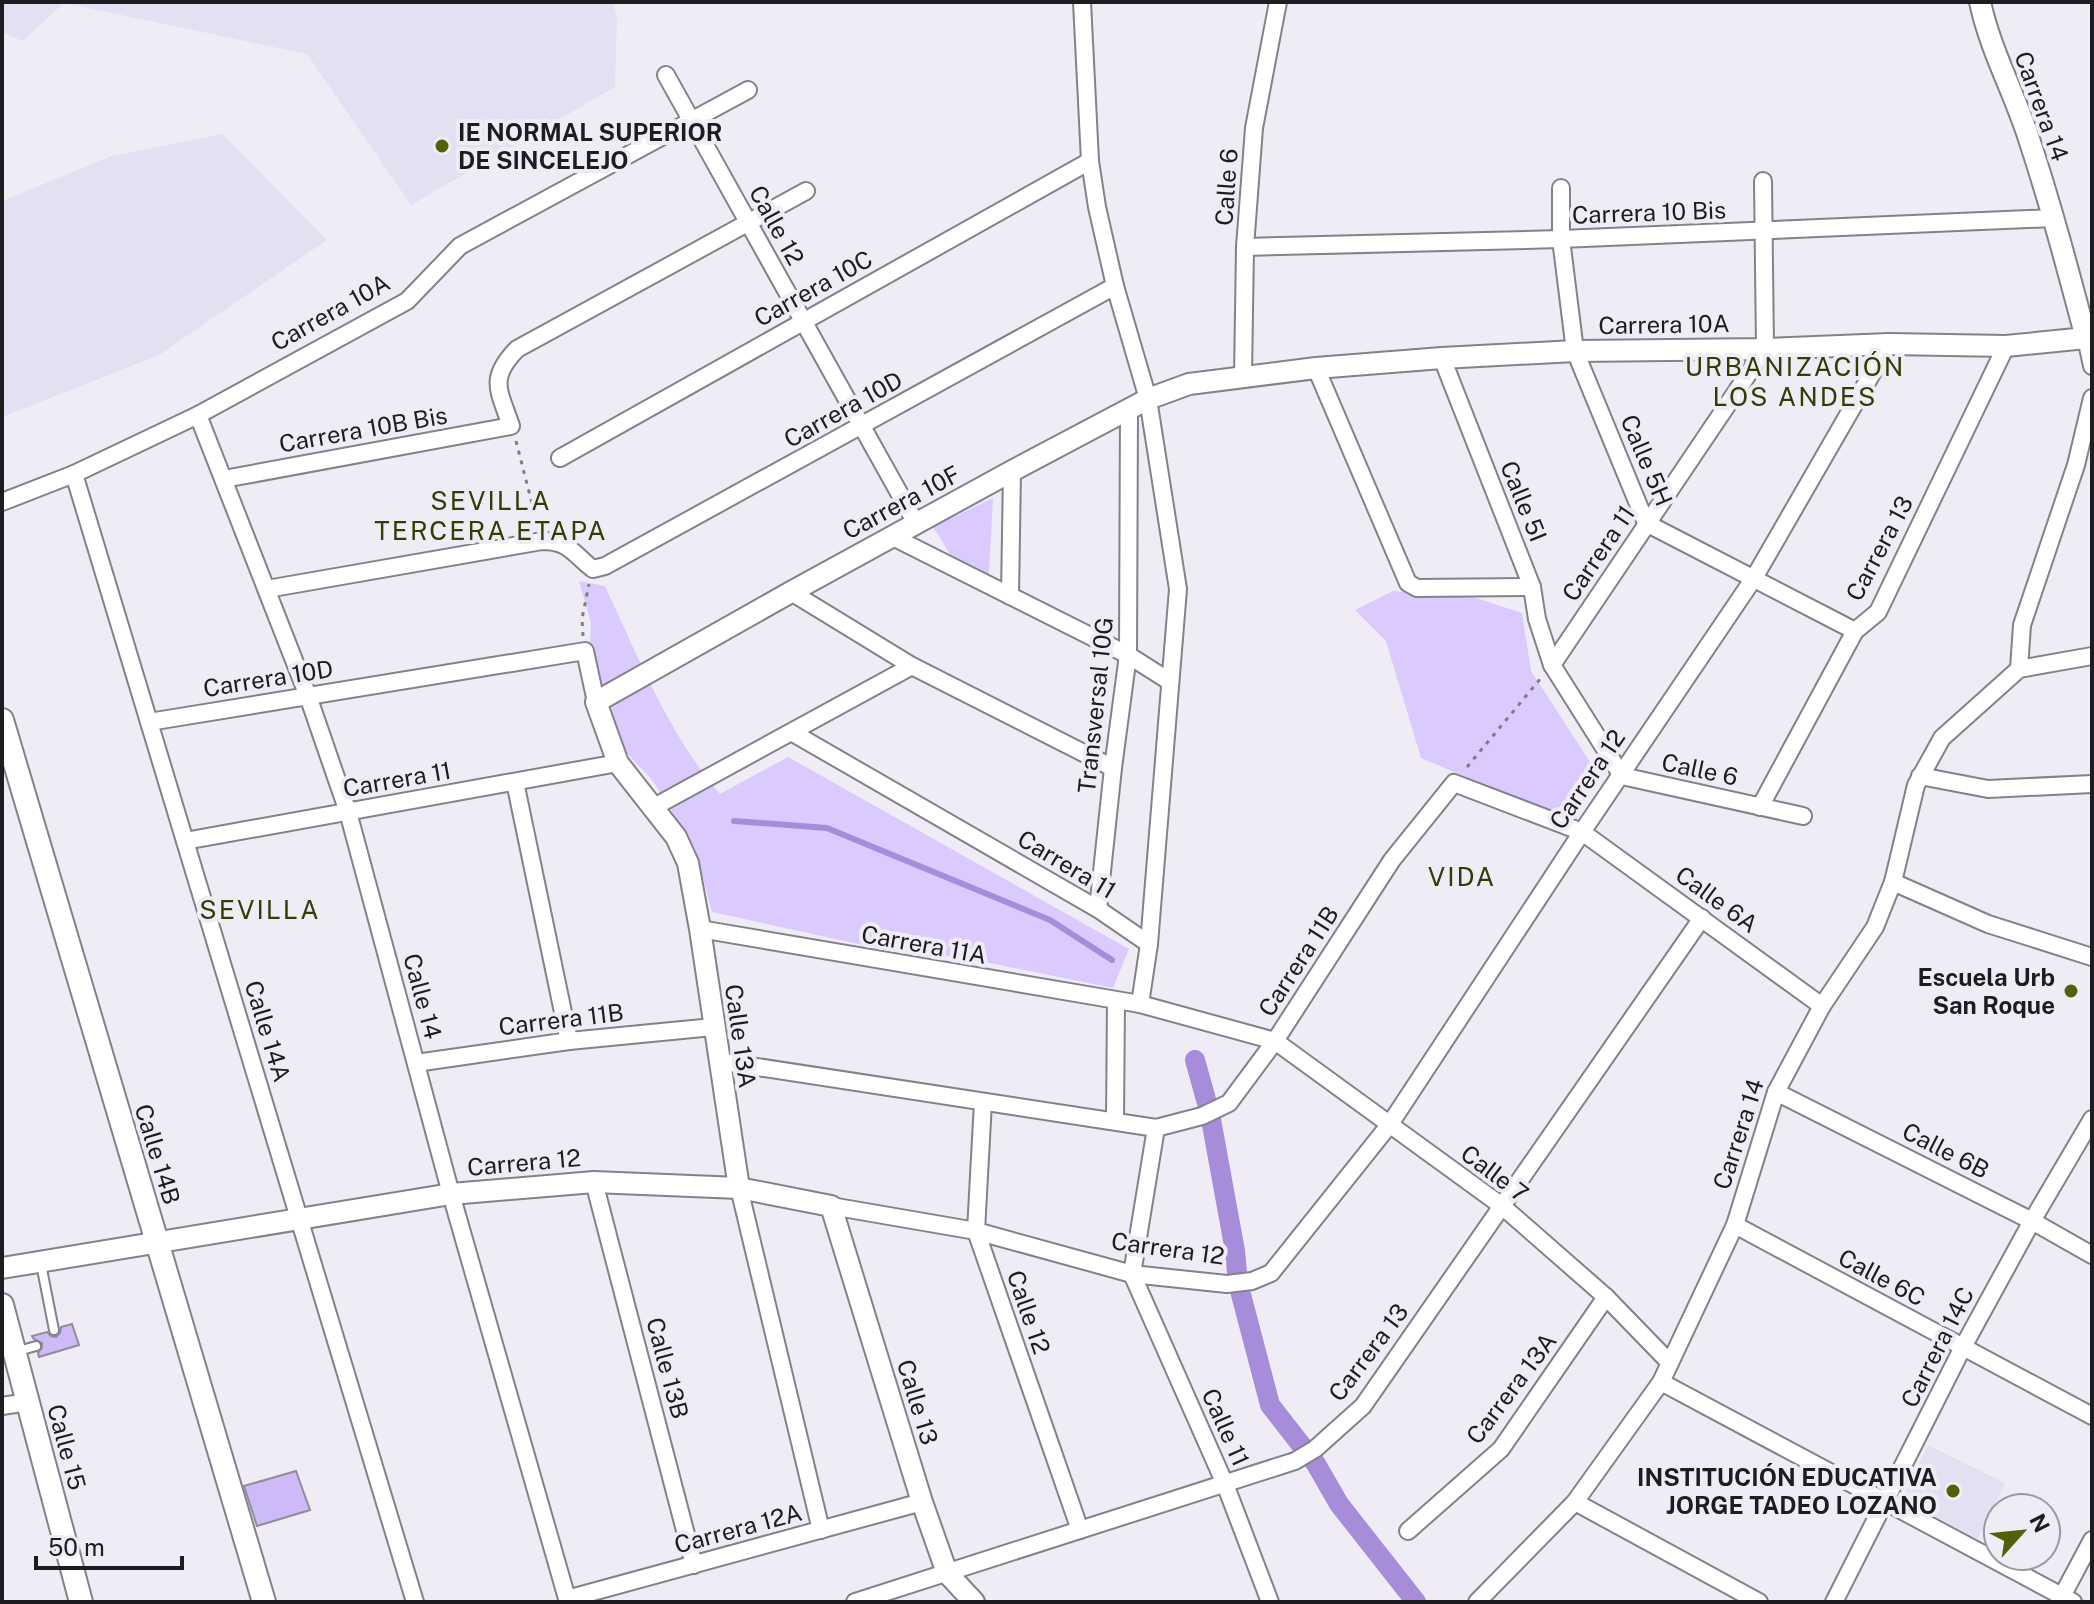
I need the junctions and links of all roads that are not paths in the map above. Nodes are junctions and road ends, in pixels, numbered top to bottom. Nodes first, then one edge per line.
1 (1082, 2) edge
2 (1278, 2) edge
3 (1980, 2) edge
4 (666, 75) dead end
5 (748, 90) dead end
6 (692, 121) junction
7 (1090, 161) junction
8 (1763, 181) dead end
9 (1561, 188) dead end
10 (806, 191) dead end
11 (2054, 218) junction
12 (748, 222) junction
13 (1763, 231) junction
14 (1561, 239) junction
15 (1245, 247) junction
16 (1115, 286) junction
17 (803, 321) junction
18 (2086, 338) junction
19 (1889, 344) junction
20 (2006, 346) junction
21 (1765, 349) junction
22 (1575, 351) junction
23 (1442, 358) junction
24 (2092, 366) edge
25 (1316, 368) junction
26 (1243, 377) junction
27 (2092, 398) edge
28 (1148, 399) junction
29 (1129, 410) junction
30 (198, 415) junction
31 (862, 426) junction
32 (560, 458) dead end
33 (1012, 471) junction
34 (74, 474) junction
35 (224, 479) junction
36 (2, 502) edge
37 (1646, 523) junction
38 (917, 525) junction
39 (893, 537) junction
40 (1754, 578) junction
41 (1532, 587) junction
42 (267, 589) junction
43 (791, 592) junction
44 (1010, 596) junction
45 (1855, 631) junction
46 (585, 651) joint
47 (1128, 655) junction
48 (2092, 656) edge
49 (1552, 665) junction
50 (912, 666) junction
51 (2019, 669) junction
52 (1169, 681) junction
53 (308, 696) junction
54 (596, 702) junction
55 (2, 720) edge
56 (149, 722) junction
57 (793, 733) junction
58 (618, 763) junction
59 (1113, 768) junction
60 (1622, 776) junction
61 (1920, 776) junction
62 (515, 782) junction
63 (2092, 784) edge
64 (654, 807) junction
65 (1760, 807) junction
66 (348, 812) junction
67 (1803, 816) dead end
68 (1582, 832) junction
69 (185, 841) junction
70 (1893, 882) junction
71 (1098, 909) junction
72 (1702, 918) junction
73 (700, 929) junction
74 (1149, 944) junction
75 (2092, 957) edge
76 (1116, 1001) junction
77 (1140, 1004) junction
78 (1822, 1006) junction
79 (713, 1027) junction
80 (569, 1041) junction
81 (1275, 1041) junction
82 (718, 1061) junction
83 (416, 1063) junction
84 (1776, 1092) junction
85 (983, 1102) junction
86 (2092, 1119) edge
87 (1115, 1121) junction
88 (1390, 1124) junction
89 (1156, 1128) junction
90 (594, 1182) junction
91 (739, 1188) junction
92 (451, 1194) junction
93 (831, 1206) junction
94 (1502, 1206) junction
95 (300, 1220) junction
96 (2032, 1221) junction
97 (1735, 1225) junction
98 (976, 1231) junction
99 (158, 1244) junction
100 (2092, 1255) edge
101 (41, 1262) junction
102 (2, 1268) edge
103 (1132, 1274) junction
104 (1606, 1297) junction
105 (2, 1305) edge
106 (54, 1330) dead end
107 (1963, 1347) junction
108 (1670, 1363) junction
109 (1661, 1382) junction
110 (28, 1402) junction
111 (2, 1406) edge
112 (2092, 1416) edge
113 (1225, 1484) junction
114 (1886, 1501) junction
115 (922, 1502) junction
116 (1575, 1502) junction
117 (821, 1530) junction
118 (1080, 1530) junction
119 (1408, 1531) dead end
120 (2092, 1540) edge
121 (694, 1565) junction
122 (947, 1573) junction
123 (2065, 1600) edge
124 (567, 1601) edge
125 (81, 1602) edge
126 (264, 1602) edge
127 (415, 1602) edge
128 (855, 1602) edge
129 (974, 1602) edge
130 (1270, 1602) edge
131 (1477, 1602) edge
132 (1759, 1602) edge
133 (1834, 1602) edge

1 - 7 street
2 - 15 street, Calle 6
3 - 11 street, Carrera 14
4 - 6 street, Calle 12
5 - 6 street, Carrera 10A
6 - 12 street, Calle 12
6 - 30 street, Carrera 10A
7 - 16 street
7 - 17 street, Carrera 10C
8 - 13 street
9 - 14 street, Calle 5H
10 - 12 street
11 - 13 street, Carrera 10 Bis
11 - 18 street, Carrera 14
12 - 17 street, Calle 12
12 - 35 street, Carrera 10B Bis
13 - 14 street, Carrera 10 Bis
13 - 21 street
14 - 15 street, Carrera 10 Bis
14 - 22 street, Calle 5H
15 - 26 street, Calle 6
16 - 28 street
16 - 31 street, Carrera 10D
17 - 31 street, Calle 12
17 - 32 street, Carrera 10C
18 - 20 street, Carrera 10A
18 - 24 street, Carrera 14
19 - 20 street, Carrera 10A
19 - 21 street, Carrera 10A
19 - 40 street, Carrera 12
20 - 45 street, Carrera 13
21 - 22 street, Carrera 10A
21 - 37 street, Carrera 11
22 - 23 street, Carrera 10A
22 - 37 street, Calle 5H
23 - 25 street, Carrera 10A
23 - 41 street, Calle 5I
25 - 26 street, Carrera 10A
25 - 41 street, Carrera 11
26 - 28 street, Carrera 10F
27 - 51 street
28 - 29 street, Carrera 10F
28 - 52 street
29 - 33 street, Carrera 10F
29 - 47 street, Transversal 10G
30 - 34 street, Carrera 10A
30 - 35 street, Calle 14
31 - 38 street, Calle 12
31 - 42 street, Carrera 10D
33 - 38 street, Carrera 10F
33 - 44 street
34 - 36 street, Carrera 10A
34 - 56 street, Calle 14A
35 - 42 street, Calle 14
37 - 40 street, Calle 5H
37 - 49 street, Carrera 11
38 - 39 street, Carrera 10F
39 - 43 street, Carrera 10F
39 - 44 street
40 - 45 street, Calle 5H
40 - 60 street, Carrera 12
41 - 49 street, Calle 5I
42 - 53 street, Calle 14
43 - 50 street
43 - 54 street, Carrera 10F
44 - 47 street
45 - 65 street, Carrera 13
46 - 53 street, Carrera 10D
46 - 54 street, Calle 13A
47 - 52 street
47 - 59 street, Transversal 10G
48 - 51 street
49 - 60 street
50 - 57 street
50 - 59 street
51 - 61 street, Carrera 14
52 - 74 street
53 - 56 street, Carrera 10D
53 - 66 street, Calle 14
54 - 58 street, Calle 13A
55 - 99 main road, Calle 14B
56 - 69 street, Calle 14A
57 - 64 street
57 - 71 street, Carrera 11
58 - 62 street, Carrera 11
58 - 64 street, Calle 13A
59 - 71 street, Transversal 10G
60 - 65 street, Calle 6
60 - 68 street, Carrera 12
61 - 63 street
61 - 70 street, Carrera 14
62 - 66 street, Carrera 11
62 - 80 street
64 - 73 street, Calle 13A
65 - 67 street, Calle 6
66 - 69 street, Carrera 11
66 - 83 street, Calle 14
68 - 72 street, Calle 6A
68 - 81 street, Carrera 11B
68 - 88 street, Carrera 12
69 - 95 street, Calle 14A
70 - 75 street
70 - 78 street, Carrera 14
71 - 74 street, Carrera 11
72 - 78 street, Calle 6A
72 - 94 street, Carrera 13
73 - 76 street, Carrera 11A
73 - 79 street, Calle 13A
74 - 77 street
76 - 77 street, Carrera 11A
76 - 87 street
77 - 81 street, Carrera 11A
78 - 84 street, Carrera 14
79 - 80 street, Carrera 11B
79 - 82 street, Calle 13A
80 - 83 street, Carrera 11B
81 - 88 street, Calle 7
81 - 89 street, Carrera 11B
82 - 85 street, Carrera 11B
82 - 91 street, Calle 13A
83 - 92 street, Calle 14
84 - 96 street, Calle 6B
84 - 97 street, Carrera 14
85 - 87 street, Carrera 11B
85 - 98 street, Calle 12
86 - 96 street, Carrera 14C
87 - 89 street, Carrera 11B
88 - 94 street, Calle 7
88 - 103 street, Carrera 12
89 - 103 street
90 - 91 street, Carrera 12
90 - 92 street, Carrera 12
90 - 121 street, Calle 13B
91 - 93 street, Carrera 12
91 - 117 street, Calle 13A
92 - 95 street, Carrera 12
92 - 124 street, Calle 14
93 - 98 street, Carrera 12
93 - 115 street, Calle 13
94 - 104 street, Calle 7
94 - 113 street, Carrera 13
95 - 99 street, Carrera 12
95 - 127 street, Calle 14A
96 - 100 street, Calle 6B
96 - 107 street, Carrera 14C
97 - 107 street, Calle 6C
97 - 108 street, Carrera 14
98 - 103 street, Carrera 12
98 - 118 street, Calle 12
99 - 101 street, Carrera 12
99 - 126 main road, Calle 14B
101 - 102 street, Carrera 12
101 - 106 lane
103 - 113 street, Calle 11
104 - 108 street, Calle 7
104 - 119 street, Carrera 13A
105 - 110 main road, Calle 15
107 - 112 street, Calle 6C
107 - 114 street, Carrera 14C
108 - 109 street, Carrera 14
109 - 114 street
109 - 116 street, Carrera 14
110 - 111 street
110 - 125 main road, Calle 15
113 - 118 street, Carrera 13
113 - 130 street, Calle 11
114 - 123 street
114 - 133 street, Carrera 14C
115 - 117 street, Carrera 12A
115 - 122 street, Calle 13
116 - 131 street, Carrera 14
116 - 132 street
117 - 121 street, Carrera 12A
118 - 122 street, Carrera 13
120 - 123 street
121 - 124 street, Carrera 12A
122 - 128 street, Carrera 13
122 - 129 street, Calle 13

